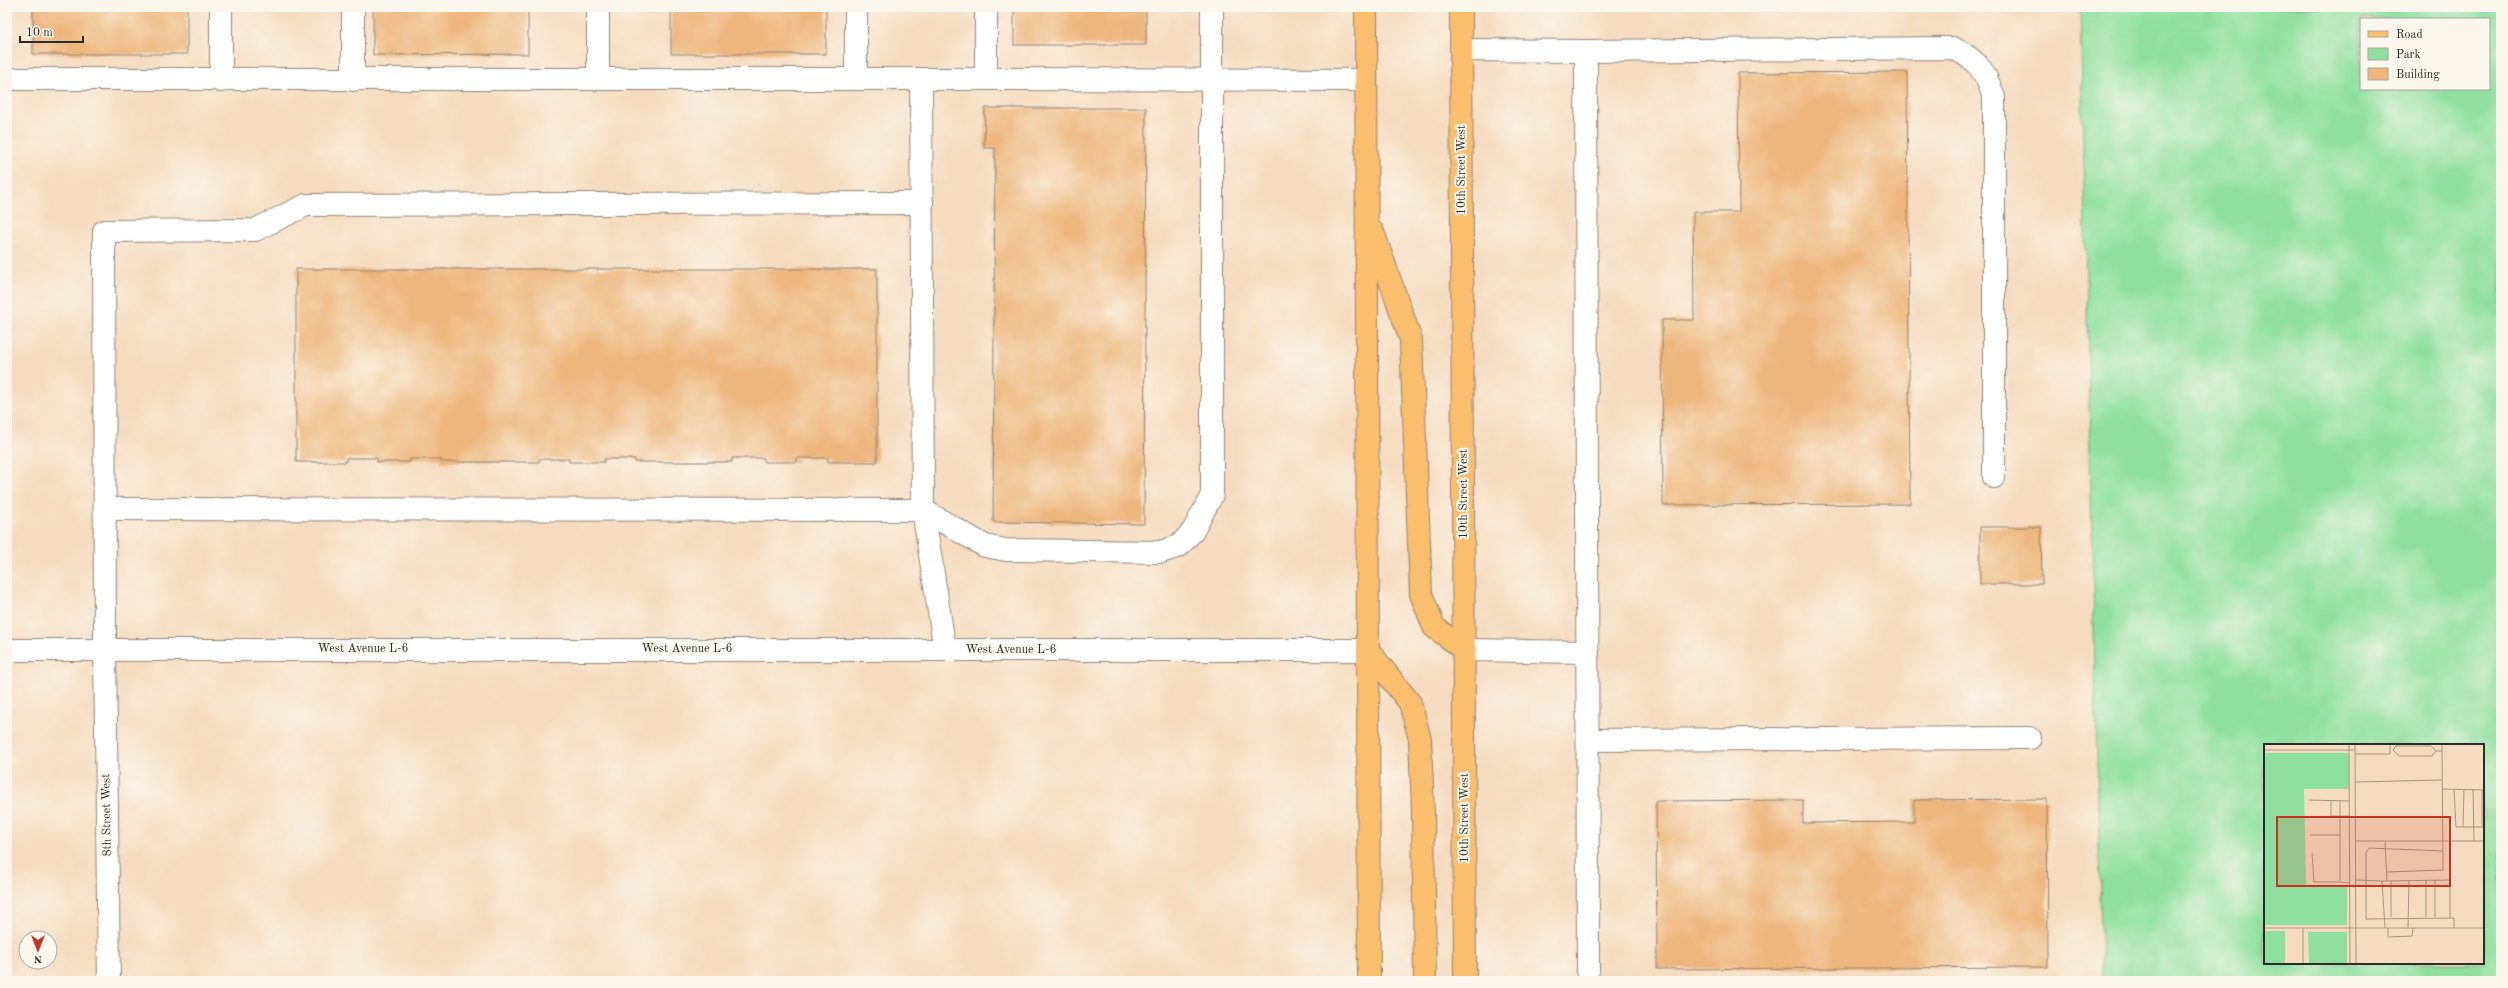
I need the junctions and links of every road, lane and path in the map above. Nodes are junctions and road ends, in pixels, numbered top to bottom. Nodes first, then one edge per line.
1 (221, 7) edge
2 (353, 7) edge
3 (598, 7) edge
4 (856, 7) edge
5 (986, 7) edge
6 (1212, 7) edge
7 (1366, 7) edge
8 (1461, 7) edge
9 (1461, 50) junction
10 (1586, 50) junction
11 (7, 79) edge
12 (598, 79) junction
13 (856, 79) junction
14 (921, 79) junction
15 (986, 79) junction
16 (354, 80) junction
17 (1212, 80) junction
18 (1366, 80) junction
19 (221, 81) junction
20 (922, 203) junction
21 (1367, 215) junction
22 (1994, 476) dead end
23 (106, 509) junction
24 (923, 510) junction
25 (105, 648) junction
26 (7, 650) edge
27 (945, 650) junction
28 (1368, 650) junction
29 (1465, 650) junction
30 (1588, 652) junction
31 (2030, 738) dead end
32 (1588, 740) junction
33 (1588, 972) dead end
34 (109, 981) edge
35 (1369, 981) edge
36 (1425, 981) edge
37 (1465, 981) edge

1 - 19 street
2 - 16 street
3 - 12 street
4 - 13 street
5 - 15 street
6 - 17 street
7 - 18 main road
8 - 9 main road, 10th Street West
9 - 10 street
9 - 29 main road, 10th Street West
10 - 22 street
10 - 30 street
11 - 19 street
12 - 13 street
12 - 16 street
13 - 14 street
14 - 15 street
14 - 20 street
15 - 17 street
16 - 19 street
17 - 18 street
17 - 24 street
18 - 21 main road
20 - 23 street, 8th Street West
20 - 24 street
21 - 28 main road
21 - 29 main road
23 - 24 street
23 - 25 street, 8th Street West
24 - 27 street
25 - 26 street, West Avenue L-6
25 - 27 street, West Avenue L-6
25 - 34 street, 8th Street West
27 - 28 street, West Avenue L-6
28 - 35 main road
28 - 36 main road
29 - 30 street
29 - 37 main road, 10th Street West
30 - 32 street
31 - 32 street
32 - 33 street

